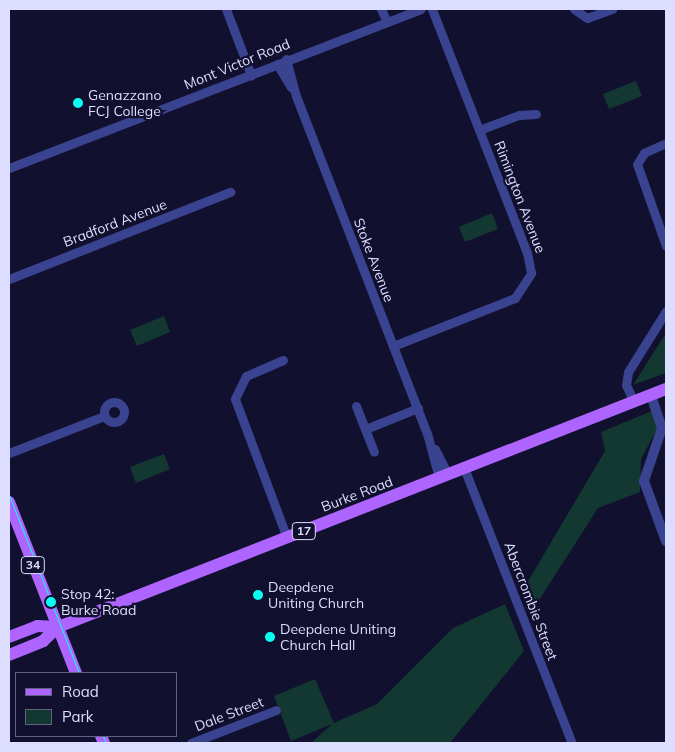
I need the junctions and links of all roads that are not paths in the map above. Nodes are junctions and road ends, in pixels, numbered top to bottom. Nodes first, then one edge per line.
1 (226, 9) edge
2 (381, 9) edge
3 (420, 9) edge
4 (432, 9) edge
5 (574, 9) edge
6 (612, 9) edge
7 (386, 22) junction
8 (286, 59) junction
9 (277, 64) junction
10 (251, 75) junction
11 (296, 96) junction
12 (536, 114) dead end
13 (479, 130) junction
14 (666, 143) edge
15 (9, 168) edge
16 (230, 192) dead end
17 (666, 246) edge
18 (9, 278) edge
19 (666, 311) edge
20 (393, 346) junction
21 (283, 360) dead end
22 (666, 389) edge
23 (651, 395) junction
24 (634, 402) junction
25 (356, 406) dead end
26 (418, 408) junction
27 (104, 416) dead end
28 (368, 428) junction
29 (666, 439) edge
30 (655, 451) junction
31 (374, 452) dead end
32 (9, 453) edge
33 (464, 468) junction
34 (444, 476) junction
35 (9, 502) edge
36 (287, 538) junction
37 (666, 541) edge
38 (58, 628) junction
39 (9, 637) edge
40 (9, 655) edge
41 (76, 672) edge
42 (276, 710) dead end
43 (191, 743) edge
44 (572, 743) edge

1 - 10 street
2 - 7 street
3 - 7 street, Mont Victor Road
4 - 13 street, Rimington Avenue
5 - 6 street
7 - 8 street, Mont Victor Road
8 - 9 street, Mont Victor Road
8 - 11 street, Stoke Avenue
9 - 10 street, Mont Victor Road
9 - 11 street, Stoke Avenue
10 - 15 street, Mont Victor Road
11 - 20 street, Stoke Avenue
12 - 13 street
13 - 20 street, Rimington Avenue
14 - 17 street
16 - 18 street, Bradford Avenue
19 - 24 street
20 - 26 street, Stoke Avenue
21 - 36 street
22 - 23 main road, Burke Road / 17
23 - 24 main road, Burke Road / 17
23 - 30 street
24 - 33 main road, Burke Road / 17
25 - 28 street
26 - 28 street
26 - 34 street, Stoke Avenue
27 - 32 street
28 - 31 street
29 - 30 street
30 - 37 street
33 - 34 main road, Burke Road / 17
33 - 44 street, Abercrombie Street
34 - 36 main road, Burke Road / 17
35 - 38 main road, 34
36 - 38 main road, Burke Road / 17
38 - 39 main road, Burke Road / 17
38 - 40 main road, Burke Road / 17
38 - 41 main road, 34
42 - 43 street, Dale Street

